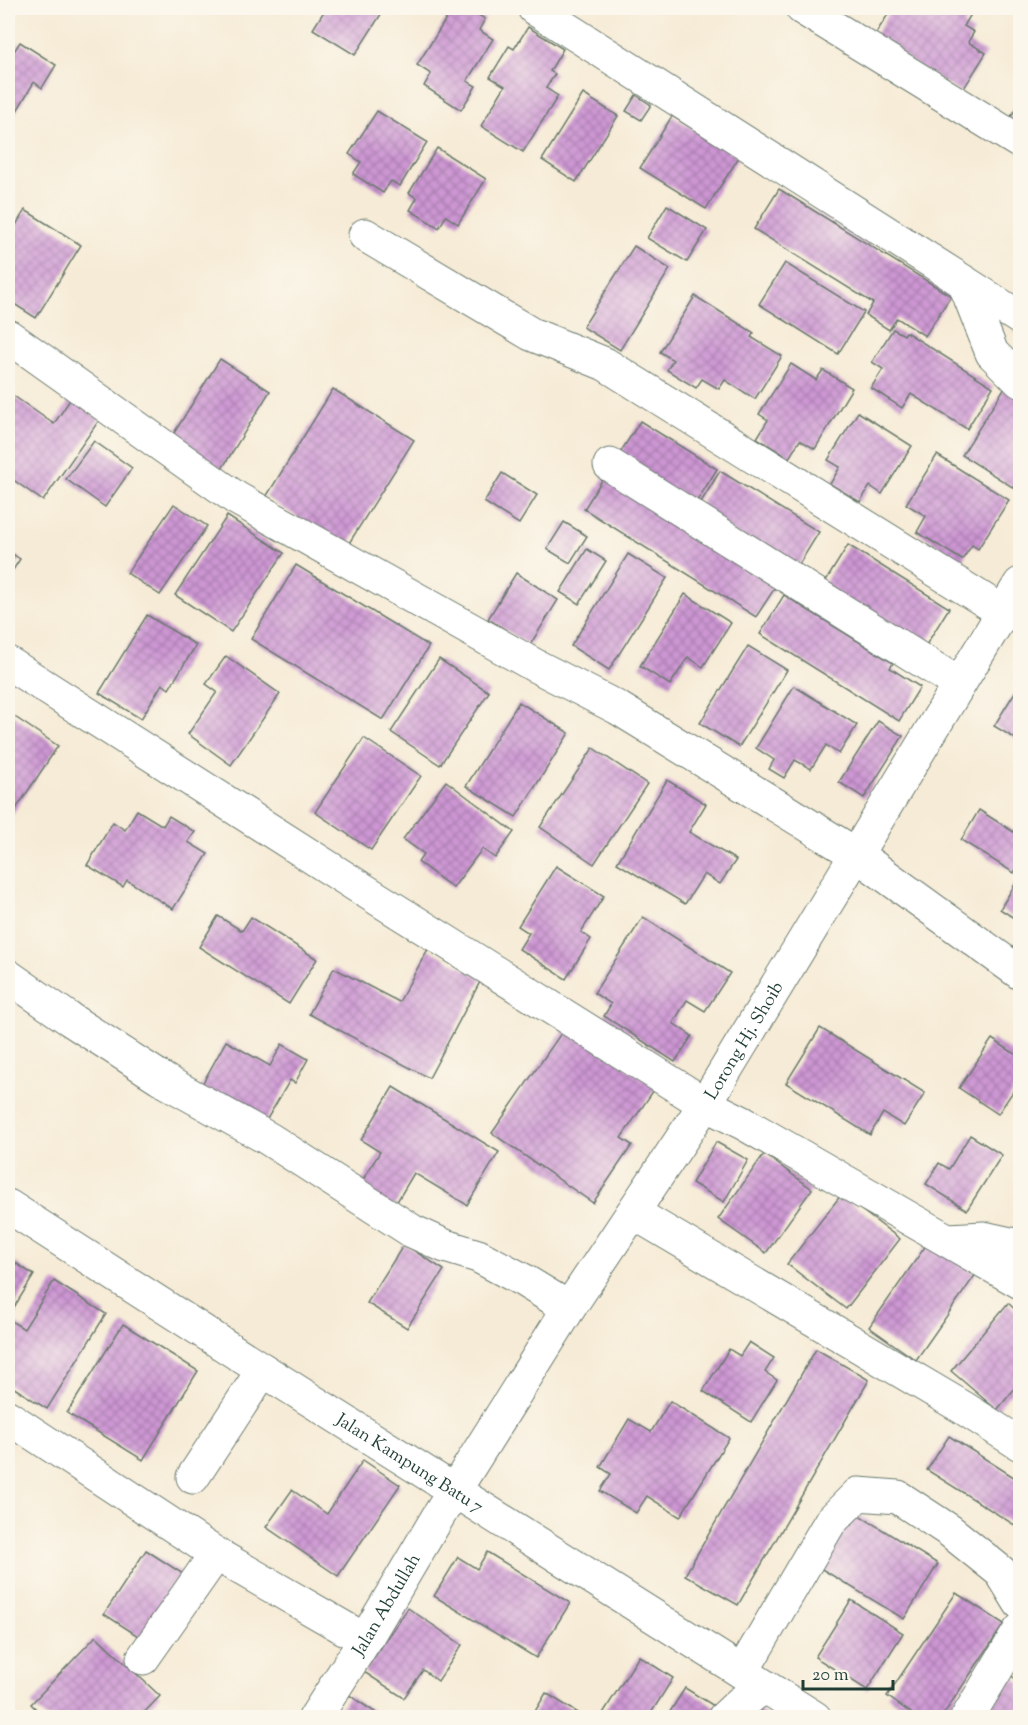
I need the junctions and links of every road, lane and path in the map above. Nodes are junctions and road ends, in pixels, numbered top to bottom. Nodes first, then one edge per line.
1 (534, 8) edge
2 (802, 8) edge
3 (1020, 142) edge
4 (365, 235) dead end
5 (964, 282) junction
6 (1020, 318) edge
7 (8, 336) edge
8 (1020, 381) edge
9 (610, 465) dead end
10 (1016, 592) edge
11 (8, 663) edge
12 (959, 684) junction
13 (857, 855) junction
14 (1020, 973) edge
15 (8, 976) edge
16 (705, 1104) junction
17 (8, 1206) edge
18 (634, 1213) junction
19 (947, 1240) junction
20 (1020, 1246) edge
21 (1020, 1282) edge
22 (570, 1308) junction
23 (263, 1370) junction
24 (8, 1417) edge
25 (1020, 1444) edge
26 (193, 1477) dead end
27 (455, 1490) junction
28 (216, 1554) junction
29 (1020, 1603) edge
30 (1020, 1630) edge
31 (365, 1640) junction
32 (144, 1658) dead end
33 (753, 1679) junction
34 (315, 1718) edge
35 (724, 1718) edge
36 (815, 1718) edge
37 (967, 1718) edge

1 - 5 street
2 - 3 street
4 - 10 street
5 - 6 street
5 - 8 street
7 - 13 street
9 - 12 street
10 - 12 street, Lorong Hj. Shoib
11 - 16 street
12 - 13 street, Lorong Hj. Shoib
13 - 14 street
13 - 16 street, Lorong Hj. Shoib
15 - 22 street
16 - 18 street, Lorong Hj. Shoib
16 - 19 street
17 - 23 street, Jalan Kampung Batu 7
18 - 22 street, Lorong Hj. Shoib
18 - 25 street
19 - 20 street
19 - 21 street
22 - 27 street, Lorong Hj. Shoib
23 - 26 street
23 - 27 street, Jalan Kampung Batu 7
24 - 28 street
27 - 31 street, Jalan Abdullah
27 - 33 street, Jalan Kampung Batu 7
28 - 31 street
28 - 32 street
29 - 33 street
30 - 37 street
31 - 34 street, Jalan Abdullah
33 - 35 street
33 - 36 street, Jalan Kampung Batu 7

